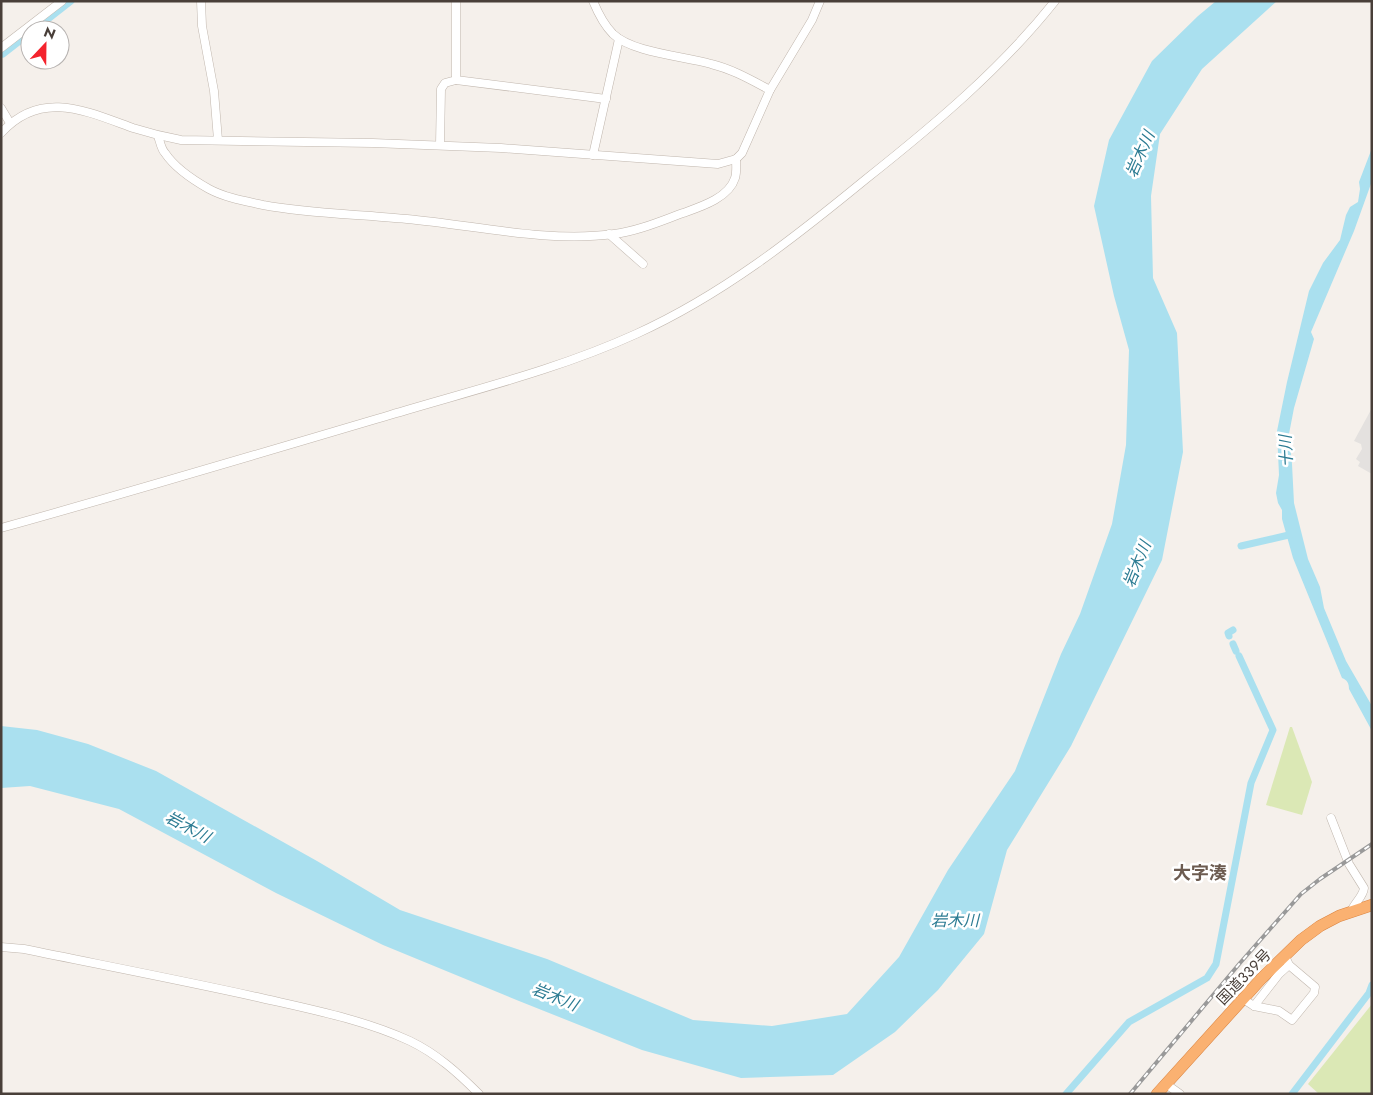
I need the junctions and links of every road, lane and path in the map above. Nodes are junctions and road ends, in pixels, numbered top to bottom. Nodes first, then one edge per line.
1 (62, 1) edge
2 (201, 1) edge
3 (456, 1) edge
4 (593, 1) edge
5 (820, 1) edge
6 (1055, 1) edge
7 (619, 38) junction
8 (1, 48) edge
9 (456, 80) junction
10 (770, 90) junction
11 (606, 99) junction
12 (1, 108) edge
13 (10, 123) junction
14 (1, 133) edge
15 (158, 136) junction
16 (218, 140) junction
17 (440, 145) junction
18 (593, 155) junction
19 (736, 159) junction
20 (609, 234) junction
21 (644, 264) dead end
22 (1, 528) edge
23 (1331, 818) dead end
24 (1372, 905) edge
25 (1352, 910) junction
26 (1, 947) edge
27 (1287, 960) junction
28 (1243, 999) junction
29 (1254, 1006) junction
30 (1166, 1084) junction
31 (479, 1094) edge
32 (1157, 1094) edge
33 (1180, 1094) edge

1 - 8 street
2 - 16 street
3 - 9 street
4 - 7 street
5 - 10 street
6 - 22 street
7 - 10 street
7 - 11 street
9 - 11 street
9 - 17 street
10 - 19 street
11 - 18 street
12 - 13 street
13 - 14 street
13 - 15 street
15 - 16 street
15 - 20 street
16 - 17 street
17 - 18 street
18 - 19 street
19 - 20 street
20 - 21 street
23 - 25 street
24 - 25 highway, 国道339号
25 - 27 highway, 国道339号
26 - 31 street
27 - 28 highway, 国道339号
27 - 29 street
27 - 29 street
28 - 29 street
28 - 30 highway, 国道339号
30 - 32 highway, 国道339号
30 - 33 street

